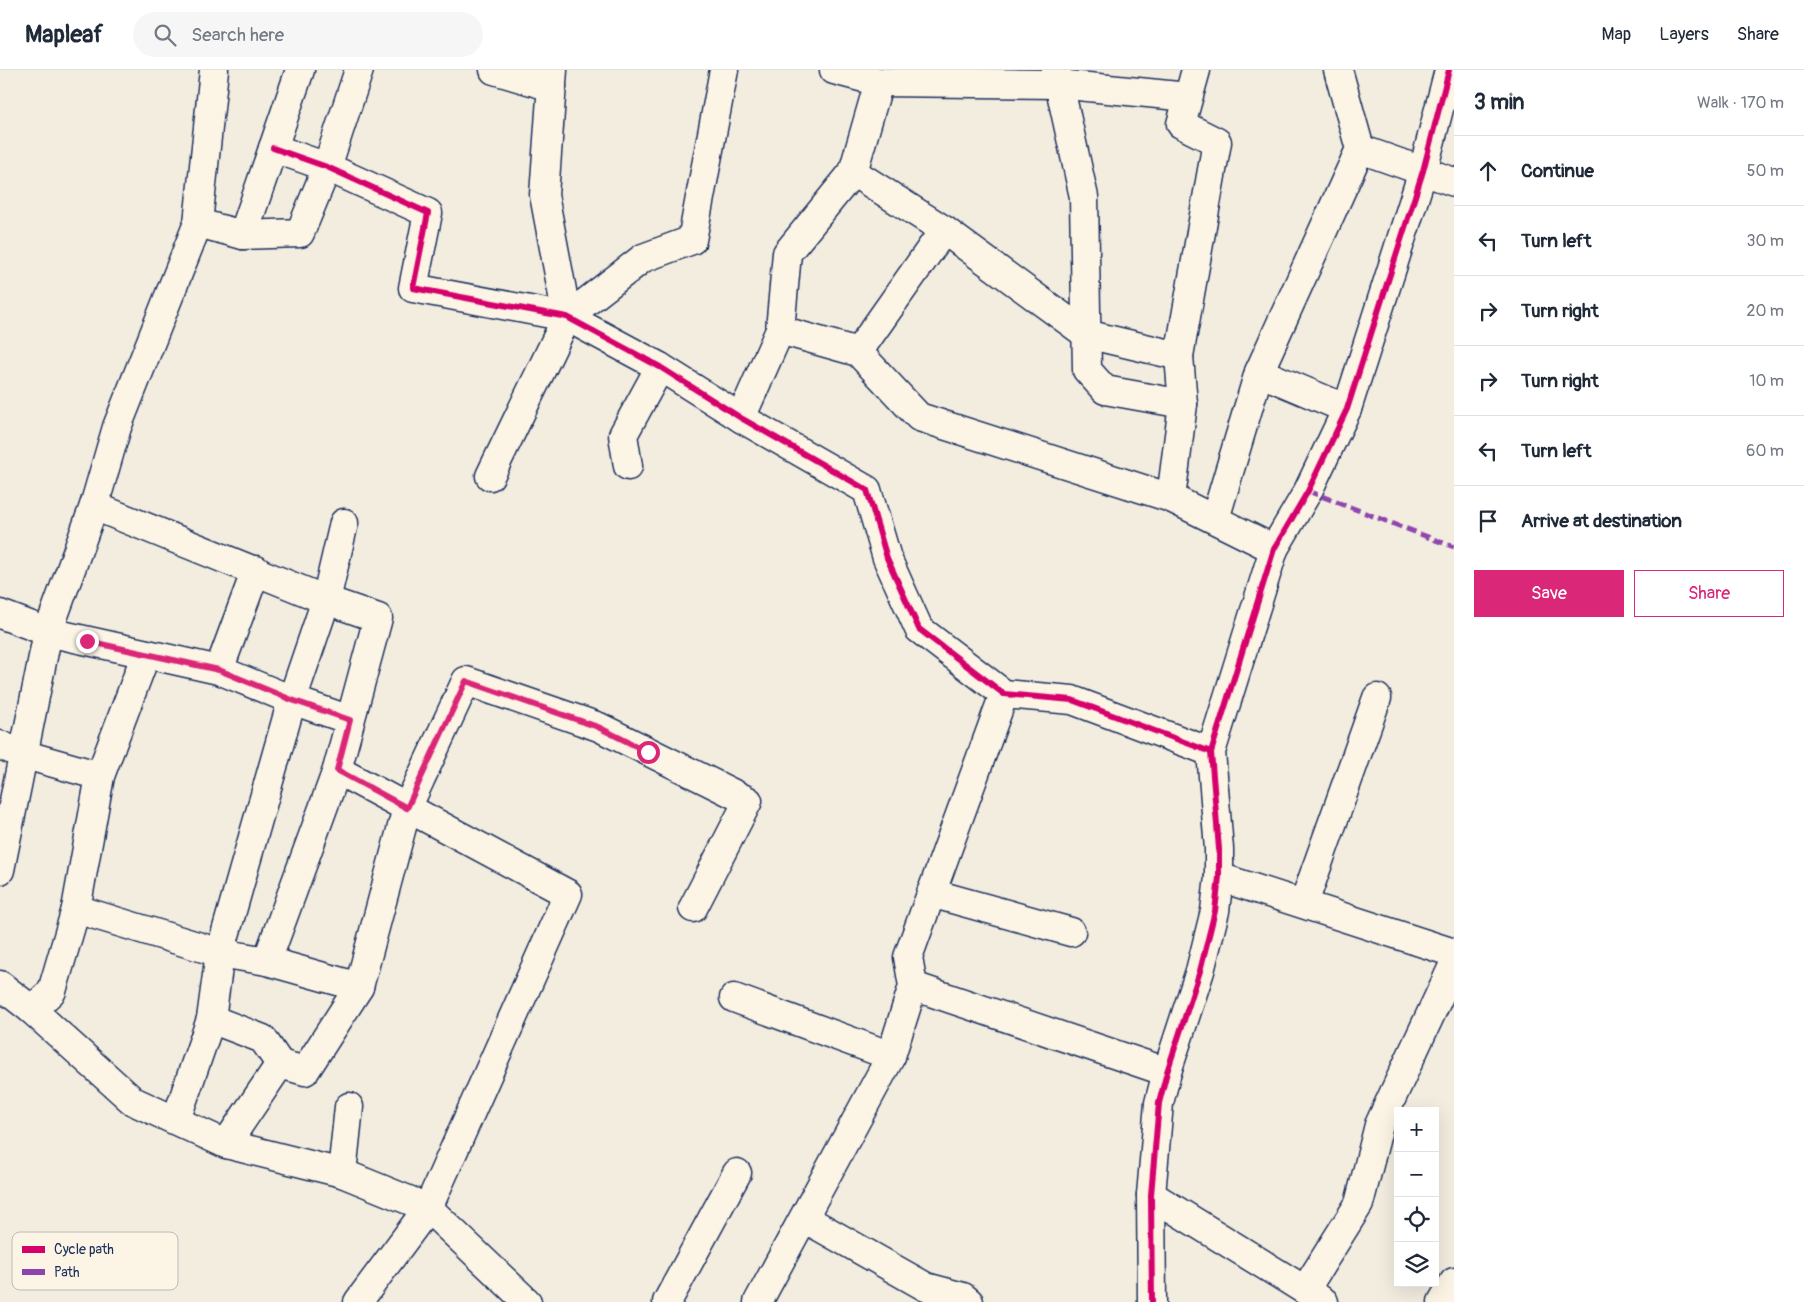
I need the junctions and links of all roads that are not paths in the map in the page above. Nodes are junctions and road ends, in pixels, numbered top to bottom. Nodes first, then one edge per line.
1 (214, 70) edge
2 (300, 70) edge
3 (359, 70) edge
4 (494, 70) edge
5 (724, 70) edge
6 (834, 70) edge
7 (1196, 70) edge
8 (1338, 70) edge
9 (1449, 70) edge
10 (1057, 77) edge
11 (553, 79) edge
12 (879, 82) junction
13 (1188, 97) junction
14 (273, 148) junction
15 (1360, 149) junction
16 (327, 167) junction
17 (1423, 171) junction
18 (853, 172) junction
19 (1454, 182) edge
20 (198, 223) junction
21 (944, 230) junction
22 (243, 235) junction
23 (567, 317) junction
24 (780, 330) junction
25 (1086, 334) junction
26 (858, 352) junction
27 (1180, 356) junction
28 (660, 367) junction
29 (1260, 372) junction
30 (1183, 404) junction
31 (1347, 410) junction
32 (741, 418) junction
33 (628, 466) dead end
34 (490, 476) dead end
35 (1171, 498) junction
36 (94, 506) junction
37 (1215, 519) junction
38 (344, 523) dead end
39 (1274, 549) junction
40 (256, 570) junction
41 (326, 600) junction
42 (0, 614) edge
43 (48, 632) junction
44 (146, 654) junction
45 (219, 670) junction
46 (1004, 694) junction
47 (1377, 698) dead end
48 (292, 700) junction
49 (350, 720) junction
50 (11, 750) edge
51 (1212, 752) junction
52 (337, 770) junction
53 (100, 776) junction
54 (407, 808) junction
55 (0, 870) edge
56 (1220, 877) junction
57 (931, 894) junction
58 (1304, 903) junction
59 (693, 908) dead end
60 (76, 909) junction
61 (1070, 932) dead end
62 (220, 953) junction
63 (1454, 953) edge
64 (267, 961) junction
65 (1454, 964) edge
66 (0, 985) edge
67 (913, 986) junction
68 (359, 987) junction
69 (734, 998) dead end
70 (32, 1010) junction
71 (211, 1019) junction
72 (891, 1056) junction
73 (280, 1064) junction
74 (1167, 1072) junction
75 (349, 1107) dead end
76 (176, 1120) junction
77 (226, 1144) junction
78 (342, 1173) junction
79 (737, 1173) dead end
80 (1151, 1195) junction
81 (428, 1208) junction
82 (804, 1218) junction
83 (1454, 1282) edge
84 (919, 1294) edge
85 (1315, 1296) edge
86 (358, 1302) edge
87 (526, 1302) edge
88 (667, 1302) edge
89 (758, 1302) edge
90 (969, 1302) edge
91 (1152, 1302) edge
92 (1442, 1302) edge

1 - 20 street
2 - 14 street
3 - 16 street
4 - 11 street
5 - 23 street
6 - 12 street
7 - 13 street
8 - 15 street
9 - 17 street
10 - 12 street
10 - 13 street
10 - 25 street
11 - 23 street
12 - 18 street
13 - 27 street
14 - 16 street
14 - 22 street
15 - 17 street
15 - 29 street
16 - 22 street
16 - 23 street
17 - 19 street
17 - 31 street
18 - 21 street
18 - 24 street
20 - 22 street
20 - 36 street
21 - 25 street
21 - 26 street
23 - 28 street
23 - 34 street
24 - 26 street
24 - 32 street
25 - 27 street
25 - 30 street
26 - 35 street
27 - 30 street
28 - 32 street
28 - 33 street
29 - 31 street
29 - 37 street
30 - 35 street
31 - 39 street
32 - 46 street
35 - 37 street
36 - 40 street
36 - 43 street
37 - 39 street
38 - 41 street
39 - 51 street
40 - 41 street
40 - 45 street
41 - 48 street
41 - 49 street
42 - 43 street
43 - 44 street
43 - 50 street
44 - 45 street
44 - 53 street
45 - 48 street
46 - 51 street
46 - 57 street
47 - 58 street
48 - 49 street
48 - 62 street
49 - 52 street
50 - 53 street
50 - 55 street
51 - 56 street
52 - 54 street
52 - 64 street
53 - 60 street
54 - 59 street
54 - 68 street
54 - 81 street
56 - 58 street
56 - 74 street
57 - 61 street
57 - 67 street
58 - 63 street
60 - 62 street
60 - 70 street
62 - 64 street
62 - 71 street
64 - 68 street
65 - 85 street
66 - 70 street
67 - 72 street
67 - 74 street
68 - 73 street
69 - 72 street
70 - 76 street
71 - 73 street
71 - 76 street
72 - 82 street
73 - 77 street
74 - 80 street
75 - 78 street
76 - 77 street
77 - 78 street
78 - 81 street
79 - 88 street
80 - 85 street
80 - 91 street
81 - 86 street
81 - 87 street
82 - 84 street
82 - 89 street
83 - 92 street
84 - 90 street

